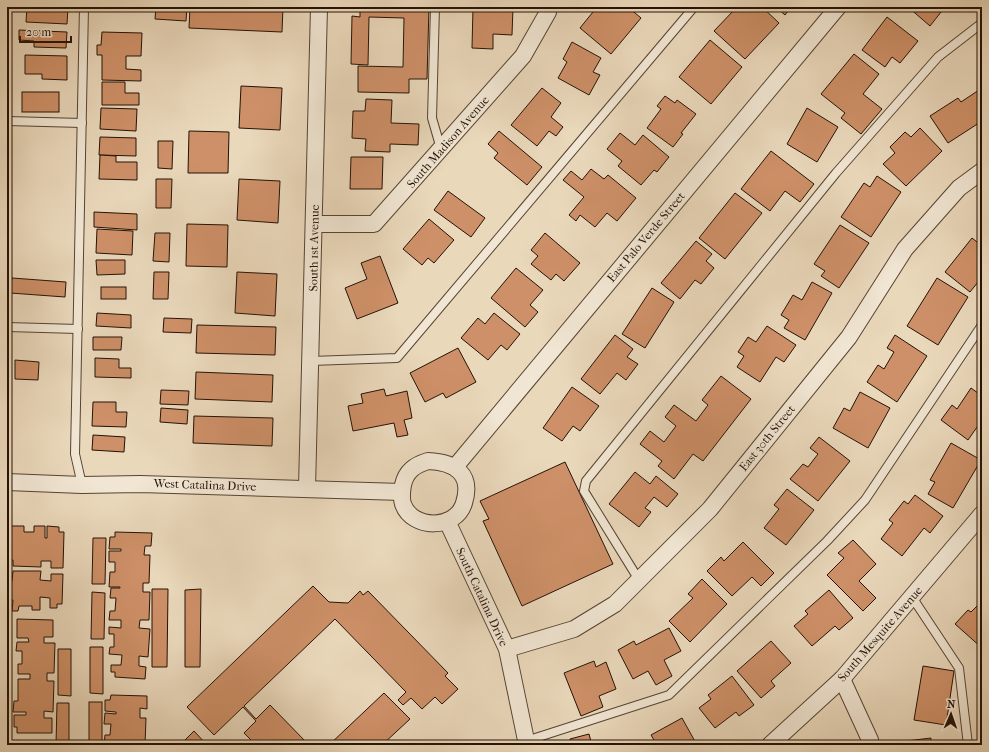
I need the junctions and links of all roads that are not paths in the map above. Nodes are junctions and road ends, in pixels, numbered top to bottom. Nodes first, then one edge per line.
1 (84, 7) edge
2 (319, 7) edge
3 (435, 7) edge
4 (549, 7) edge
5 (694, 7) edge
6 (838, 7) edge
7 (982, 22) edge
8 (7, 121) edge
9 (82, 122) junction
10 (441, 150) junction
11 (982, 171) edge
12 (314, 224) junction
13 (982, 325) edge
14 (7, 327) edge
15 (78, 329) junction
16 (311, 361) junction
17 (454, 467) junction
18 (7, 482) edge
19 (82, 485) junction
20 (308, 488) junction
21 (402, 492) junction
22 (982, 514) edge
23 (447, 521) junction
24 (639, 580) junction
25 (912, 597) junction
26 (507, 649) junction
27 (842, 679) junction
28 (526, 743) edge
29 (770, 745) edge
30 (871, 745) edge
31 (968, 745) edge

1 - 9 lane
2 - 12 street, South 1st Avenue
3 - 10 lane
4 - 10 street, South Madison Avenue
5 - 16 lane
6 - 17 street, East Palo Verde Street
7 - 24 lane
8 - 9 lane
9 - 15 lane
10 - 12 street, South Madison Avenue
11 - 24 street, East 30th Street
12 - 16 street, South 1st Avenue
13 - 28 lane
14 - 15 lane
15 - 19 lane
16 - 20 street, South 1st Avenue
17 - 21 street
17 - 23 street
18 - 19 street, West Catalina Drive
19 - 20 street, West Catalina Drive
20 - 21 street, West Catalina Drive
21 - 23 street
22 - 25 street, South Mesquite Avenue
23 - 26 street, South Catalina Drive
24 - 26 street, East 30th Street
25 - 27 street, South Mesquite Avenue
25 - 31 lane
26 - 28 street, South Catalina Drive
27 - 29 street, South Mesquite Avenue
27 - 30 street

